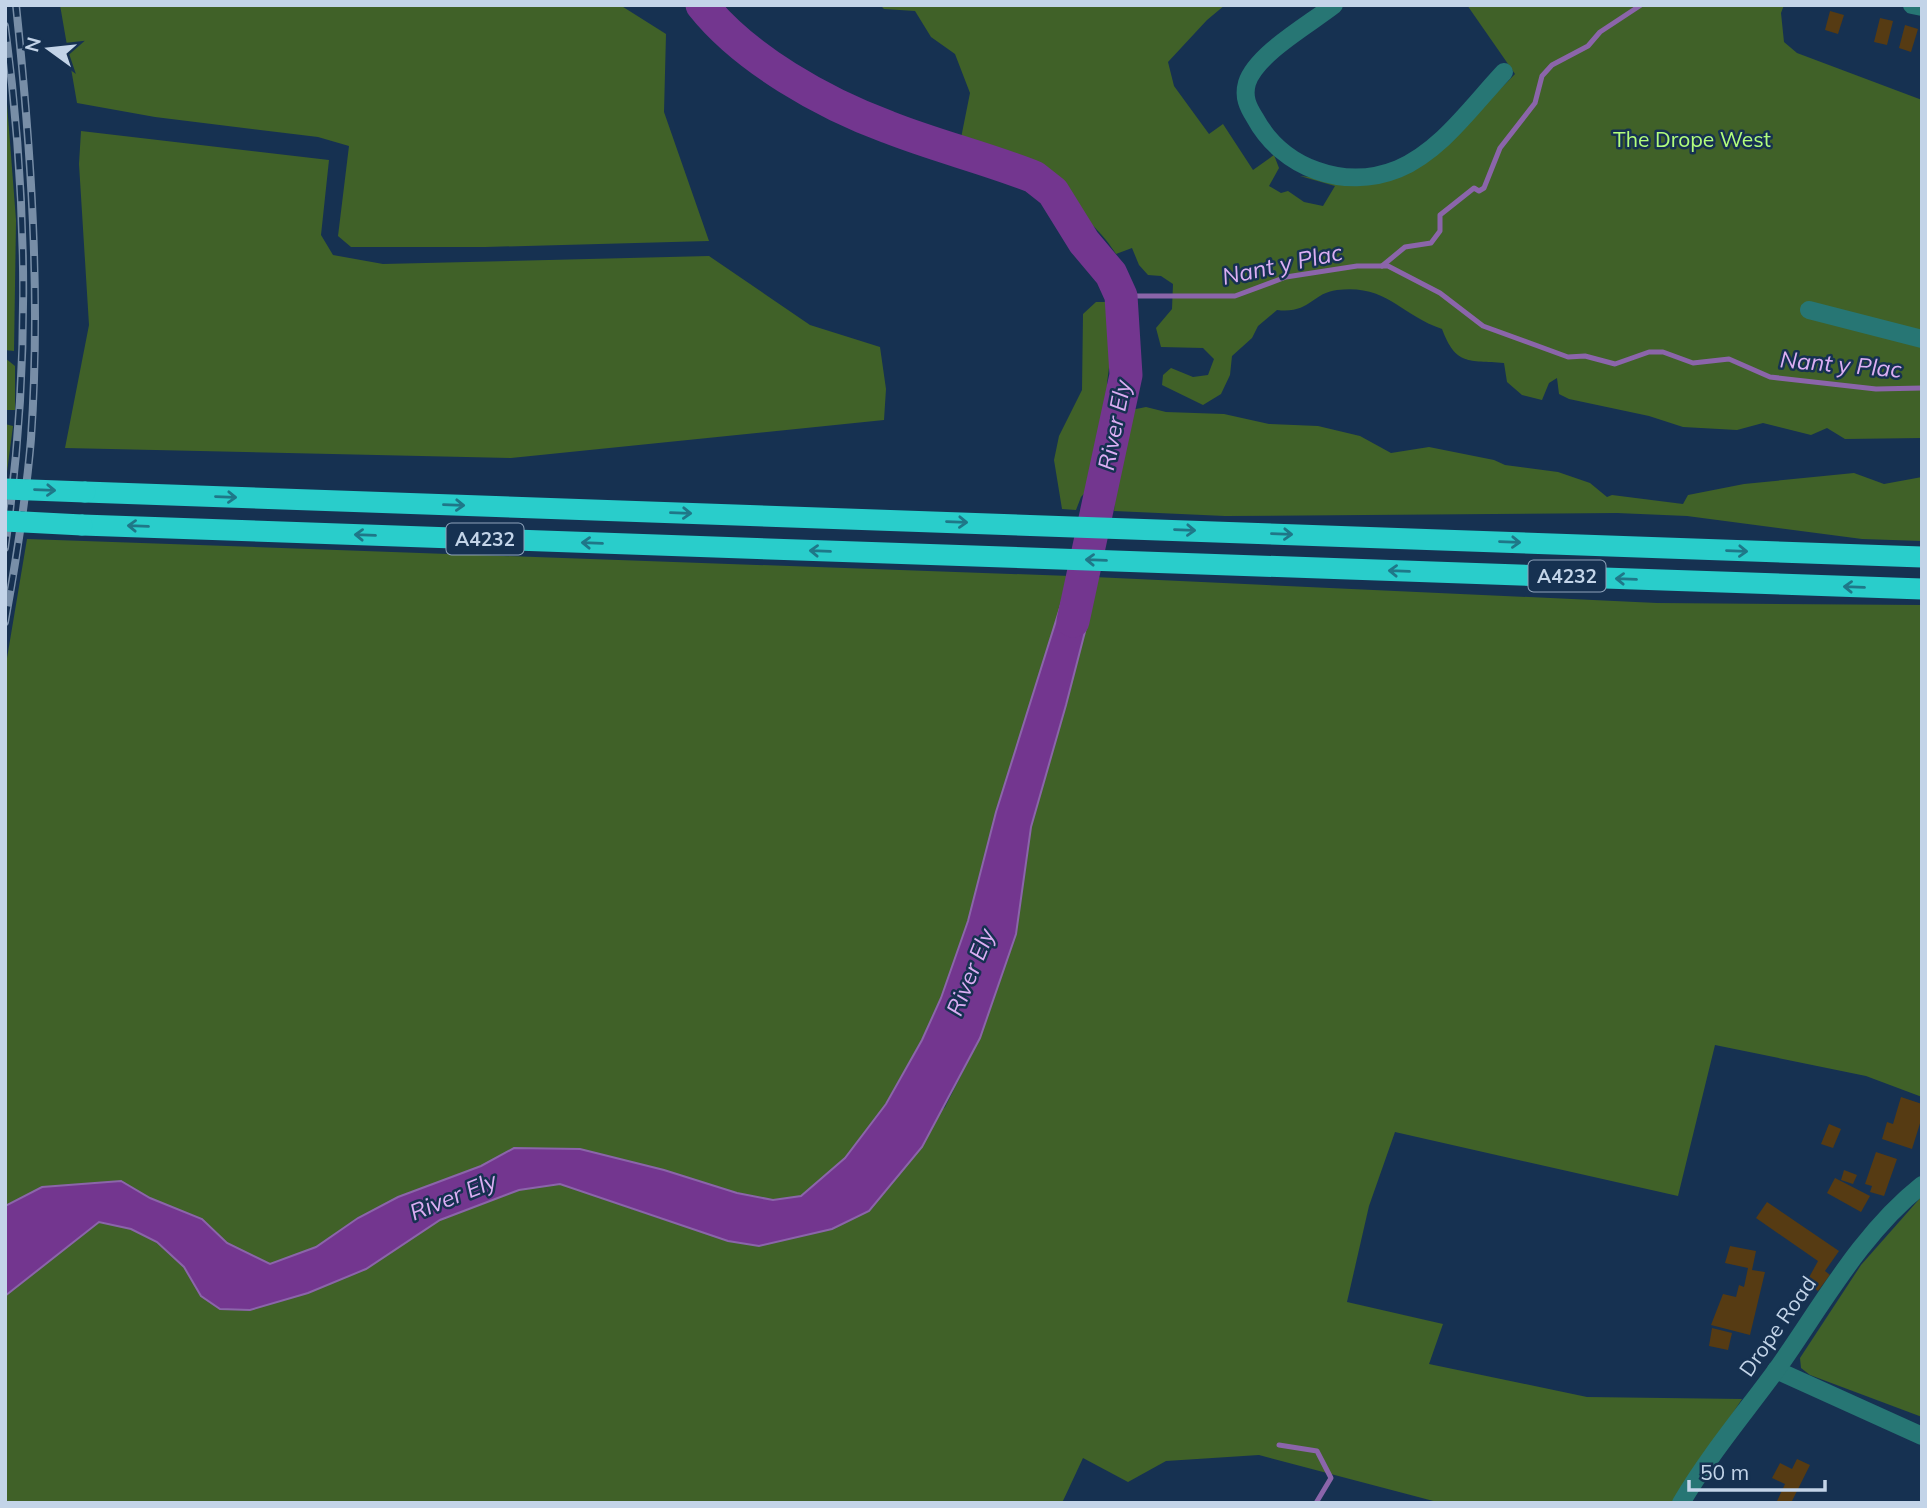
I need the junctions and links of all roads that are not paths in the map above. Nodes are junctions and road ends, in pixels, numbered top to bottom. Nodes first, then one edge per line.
1 (1334, 5) edge
2 (1912, 5) edge
3 (1922, 7) edge
4 (1504, 72) dead end
5 (1809, 310) dead end
6 (1922, 339) edge
7 (5, 489) edge
8 (5, 521) edge
9 (1922, 557) edge
10 (1922, 589) edge
11 (1922, 1185) edge
12 (1776, 1370) junction
13 (1922, 1436) edge
14 (1681, 1503) edge

1 - 4 street
2 - 3 street
5 - 6 street
7 -> 9 highway, A4232, bridge
10 -> 8 highway, A4232, bridge
11 - 12 street, Drope Road
12 - 13 street
12 - 14 street, Drope Road

